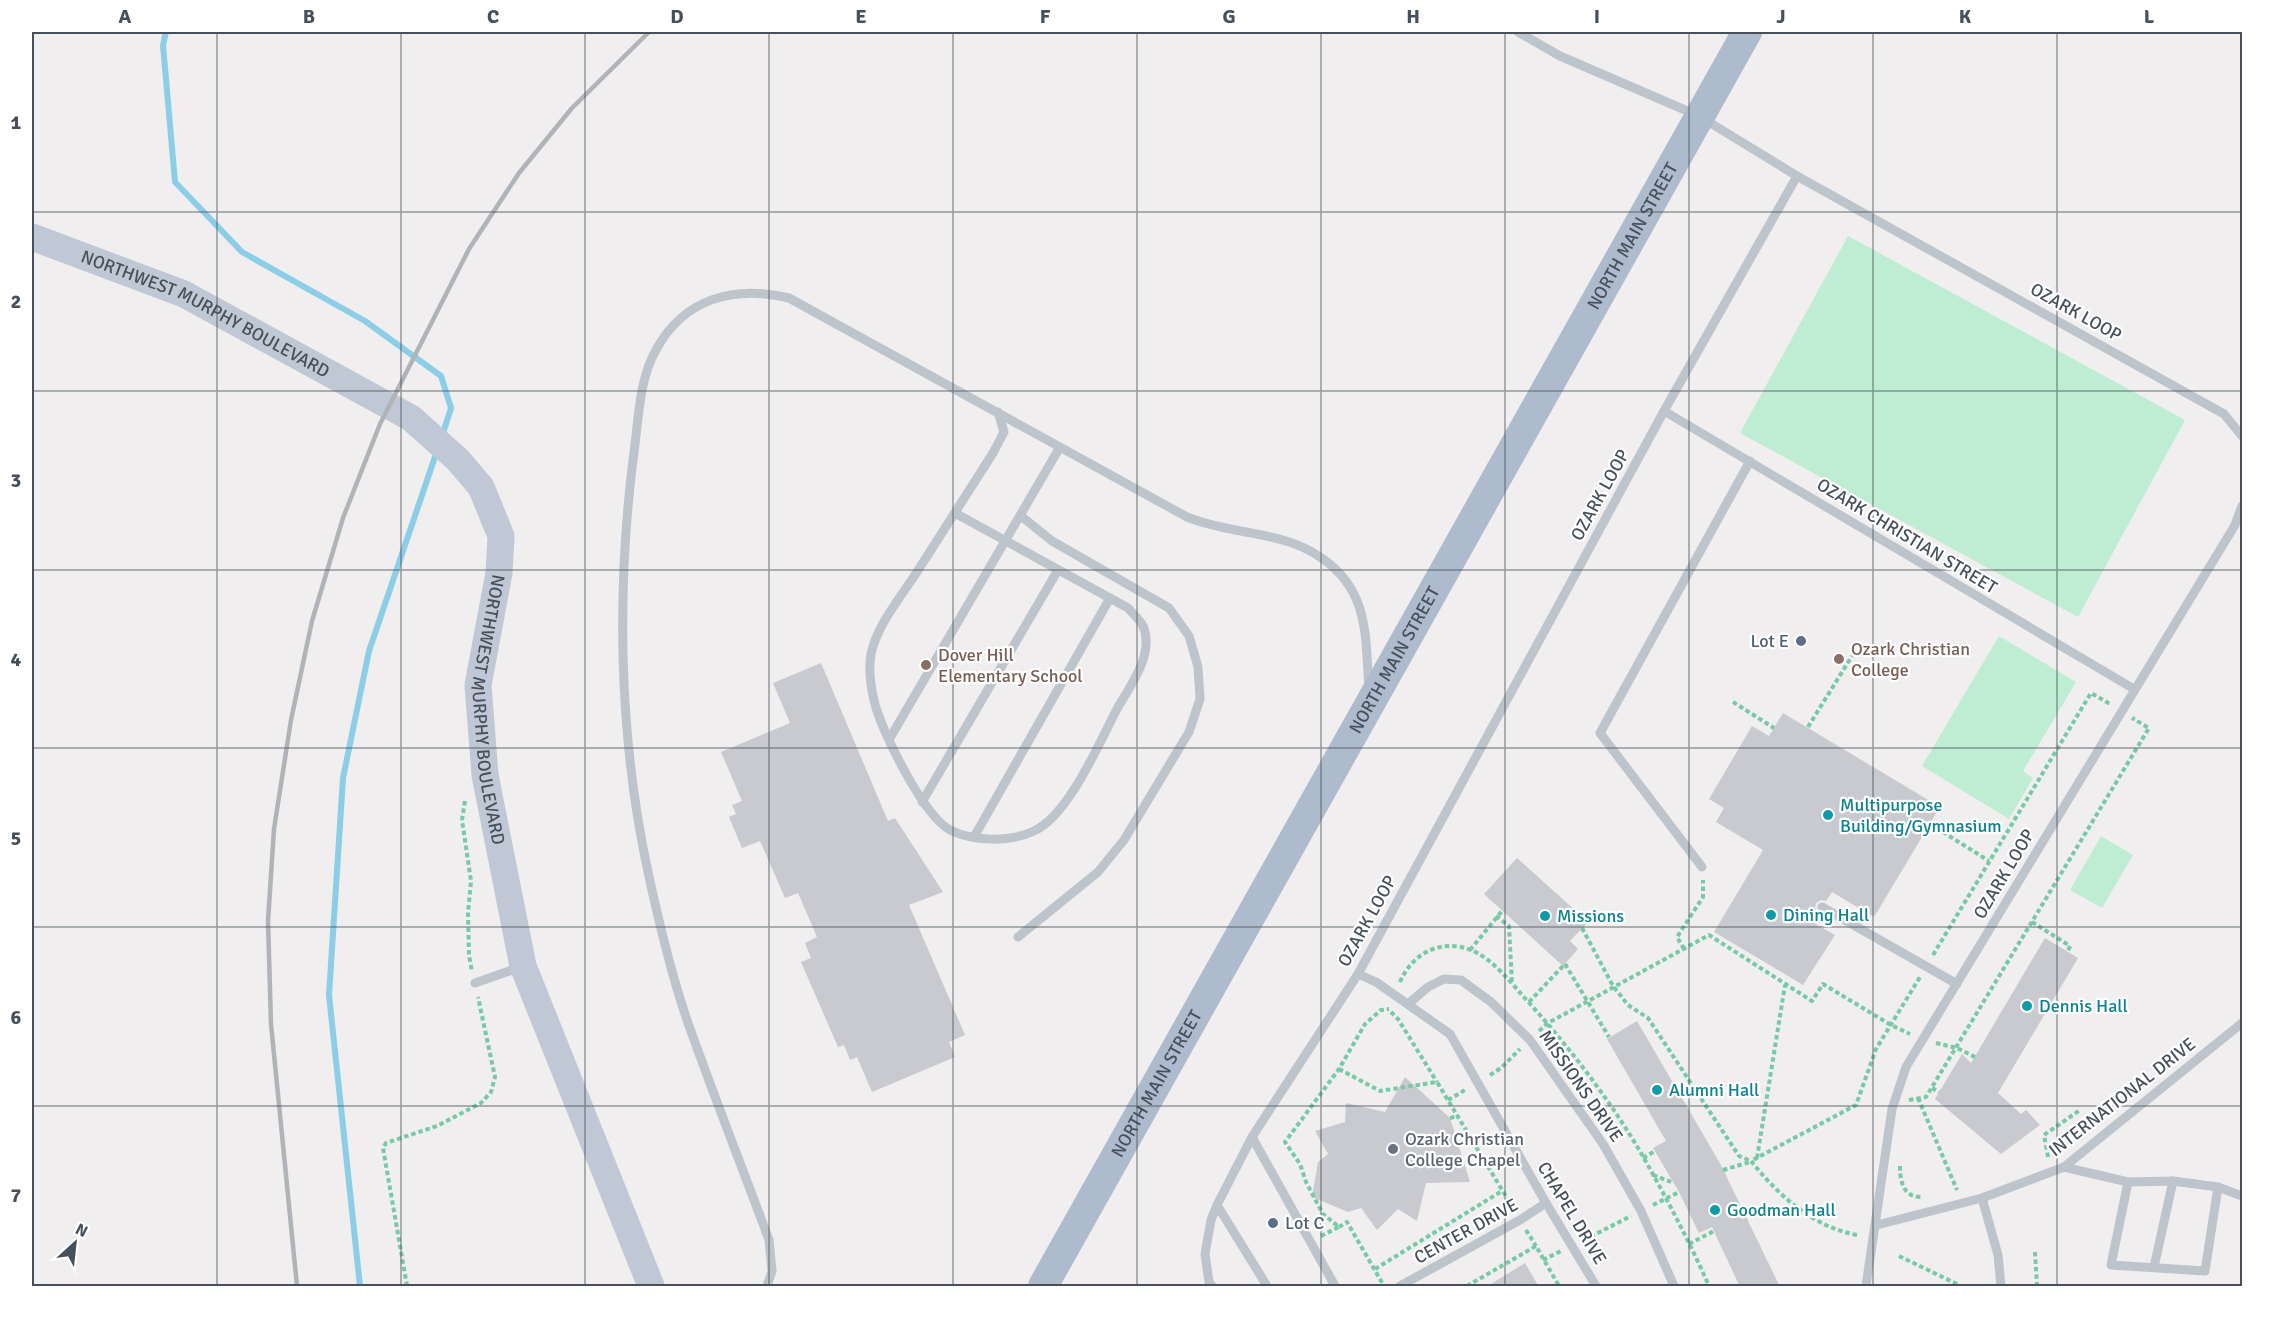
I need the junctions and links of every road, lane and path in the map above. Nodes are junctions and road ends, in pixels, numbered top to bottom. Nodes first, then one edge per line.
1 (1518, 32) edge
2 (1747, 32) edge
3 (1699, 116) junction
4 (1797, 176) junction
5 (32, 237) edge
6 (1664, 411) junction
7 (998, 412) junction
8 (2242, 436) edge
9 (1060, 447) junction
10 (1750, 461) junction
11 (2242, 506) edge
12 (955, 513) junction
13 (1021, 516) junction
14 (1006, 541) junction
15 (1058, 570) junction
16 (1110, 598) junction
17 (1852, 656) dead end
18 (2134, 689) junction
19 (1732, 702) dead end
20 (1369, 704) junction
21 (2121, 711) junction
22 (1808, 727) dead end
23 (1774, 728) dead end
24 (890, 738) junction
25 (466, 797) dead end
26 (922, 802) junction
27 (1930, 824) dead end
28 (974, 837) junction
29 (1989, 861) junction
30 (1702, 867) joint
31 (1822, 908) dead end
32 (1502, 911) dead end
33 (1496, 916) junction
34 (2032, 922) junction
35 (1582, 928) dead end
36 (1018, 937) dead end
37 (1684, 949) junction
38 (1470, 950) junction
39 (2068, 951) dead end
40 (523, 966) junction
41 (1926, 966) junction
42 (1358, 974) junction
43 (475, 983) junction
44 (1512, 984) junction
45 (1785, 984) junction
46 (1957, 984) junction
47 (1613, 986) junction
48 (1395, 995) junction
49 (1529, 1002) junction
50 (1588, 1002) junction
51 (1408, 1004) junction
52 (1389, 1010) junction
53 (1548, 1023) junction
54 (2242, 1023) edge
55 (1891, 1025) junction
56 (1609, 1037) dead end
57 (1530, 1040) junction
58 (1957, 1047) junction
59 (1975, 1057) dead end
60 (1339, 1069) junction
61 (1437, 1082) junction
62 (1477, 1083) junction
63 (1932, 1088) junction
64 (1939, 1092) dead end
65 (1918, 1098) junction
66 (1448, 1100) junction
67 (1908, 1108) dead end
68 (2080, 1110) dead end
69 (1458, 1116) junction
70 (1450, 1118) dead end
71 (1252, 1137) junction
72 (1655, 1151) dead end
73 (1643, 1158) junction
74 (1756, 1158) junction
75 (1899, 1160) dead end
76 (1751, 1161) junction
77 (2038, 1161) dead end
78 (2064, 1167) junction
79 (1723, 1170) dead end
80 (1653, 1175) junction
81 (2173, 1181) junction
82 (2128, 1182) junction
83 (1674, 1184) dead end
84 (2218, 1187) junction
85 (1502, 1191) junction
86 (1679, 1192) dead end
87 (1946, 1192) dead end
88 (2242, 1196) edge
89 (1925, 1197) dead end
90 (1983, 1198) junction
91 (1666, 1199) junction
92 (1546, 1203) junction
93 (1217, 1205) junction
94 (1641, 1211) junction
95 (1520, 1220) junction
96 (1877, 1225) junction
97 (1339, 1227) junction
98 (1714, 1231) dead end
99 (1857, 1235) dead end
100 (1310, 1242) junction
101 (1689, 1244) junction
102 (1573, 1245) junction
103 (1536, 1246) junction
104 (2035, 1252) dead end
105 (1899, 1256) dead end
106 (1543, 1260) junction
107 (2154, 1267) junction
108 (1375, 1269) junction
109 (407, 1287) edge
110 (651, 1287) edge
111 (767, 1287) edge
112 (1043, 1287) edge
113 (1212, 1287) edge
114 (1267, 1287) edge
115 (1335, 1287) edge
116 (1384, 1287) edge
117 (1401, 1287) edge
118 (1467, 1287) edge
119 (1559, 1287) edge
120 (1596, 1287) edge
121 (1674, 1287) edge
122 (1709, 1287) edge
123 (1866, 1287) edge
124 (1961, 1287) edge
125 (2001, 1287) edge
126 (2037, 1287) edge

1 - 3 lane
2 - 3 main road, NORTH MAIN STREET
3 - 4 lane
3 - 20 main road, NORTH MAIN STREET
4 - 6 lane, OZARK LOOP
4 - 8 lane, OZARK LOOP
5 - 40 street, NORTHWEST MURPHY BOULEVARD
6 - 10 lane, OZARK CHRISTIAN STREET
6 - 42 lane, OZARK LOOP
7 - 9 lane
7 - 12 lane
7 - 111 lane
9 - 13 lane
9 - 20 lane
10 - 18 lane, OZARK CHRISTIAN STREET
10 - 30 lane
11 - 18 lane, OZARK LOOP
12 - 14 lane
12 - 24 lane
13 - 14 lane
13 - 36 lane
14 - 15 lane
14 - 24 lane
15 - 16 lane
15 - 26 lane
16 - 28 lane
16 - 28 lane
17 - 22 path
18 - 21 lane, OZARK LOOP
19 - 23 path
20 - 112 main road, NORTH MAIN STREET
21 - 29 path
21 - 34 path
21 - 46 lane, OZARK LOOP
24 - 26 lane
25 - 43 path
26 - 28 lane
27 - 29 path
29 - 41 path
30 - 37 path
31 - 41 lane
32 - 33 path
33 - 38 path
33 - 44 path
34 - 39 path
34 - 58 path
35 - 47 path
37 - 45 path
37 - 47 path
38 - 44 path
38 - 48 path
40 - 43 lane
40 - 110 street, NORTHWEST MURPHY BOULEVARD
41 - 46 lane
41 - 55 path
42 - 48 lane, CHAPEL DRIVE
42 - 71 lane, OZARK LOOP
43 - 109 path
44 - 49 path
45 - 55 path
45 - 74 path
46 - 96 lane, OZARK LOOP
47 - 50 path
47 - 76 path
48 - 51 lane, CHAPEL DRIVE
48 - 52 path
49 - 50 path
49 - 53 path
50 - 53 path
50 - 56 path
51 - 57 lane, MISSIONS DRIVE
51 - 62 lane, CHAPEL DRIVE
52 - 60 path
52 - 61 path
53 - 57 path
53 - 73 path
54 - 78 lane, INTERNATIONAL DRIVE
55 - 74 path
57 - 62 path
57 - 94 lane, MISSIONS DRIVE
58 - 59 path
58 - 63 path
60 - 61 path
60 - 97 path
61 - 66 path
62 - 66 path
62 - 92 lane, CHAPEL DRIVE
63 - 64 path
63 - 65 path
65 - 67 path
65 - 87 path
66 - 69 path
68 - 77 path
69 - 70 path
69 - 85 path
71 - 93 lane, OZARK LOOP
71 - 100 lane
72 - 73 path
73 - 80 path
74 - 76 path
75 - 89 path
76 - 79 path
76 - 99 path
78 - 82 lane
78 - 90 lane, INTERNATIONAL DRIVE
80 - 83 path
80 - 91 path
81 - 82 lane
81 - 84 lane
81 - 107 lane
82 - 107 lane
84 - 88 lane
84 - 107 lane
85 - 95 path
85 - 108 path
86 - 91 path
90 - 96 lane, INTERNATIONAL DRIVE
90 - 125 lane
91 - 94 path
91 - 101 path
92 - 95 lane, CENTER DRIVE
92 - 102 lane, CHAPEL DRIVE
93 - 113 lane, OZARK LOOP
93 - 114 lane
94 - 102 path
94 - 121 lane, MISSIONS DRIVE
95 - 103 path
95 - 117 lane, CENTER DRIVE
96 - 123 lane, OZARK LOOP
97 - 100 path
97 - 108 path
98 - 101 path
100 - 115 lane
101 - 122 path
102 - 106 path
102 - 120 lane, CHAPEL DRIVE
103 - 106 path
103 - 118 path
104 - 126 path
105 - 124 path
106 - 119 path
108 - 116 path

